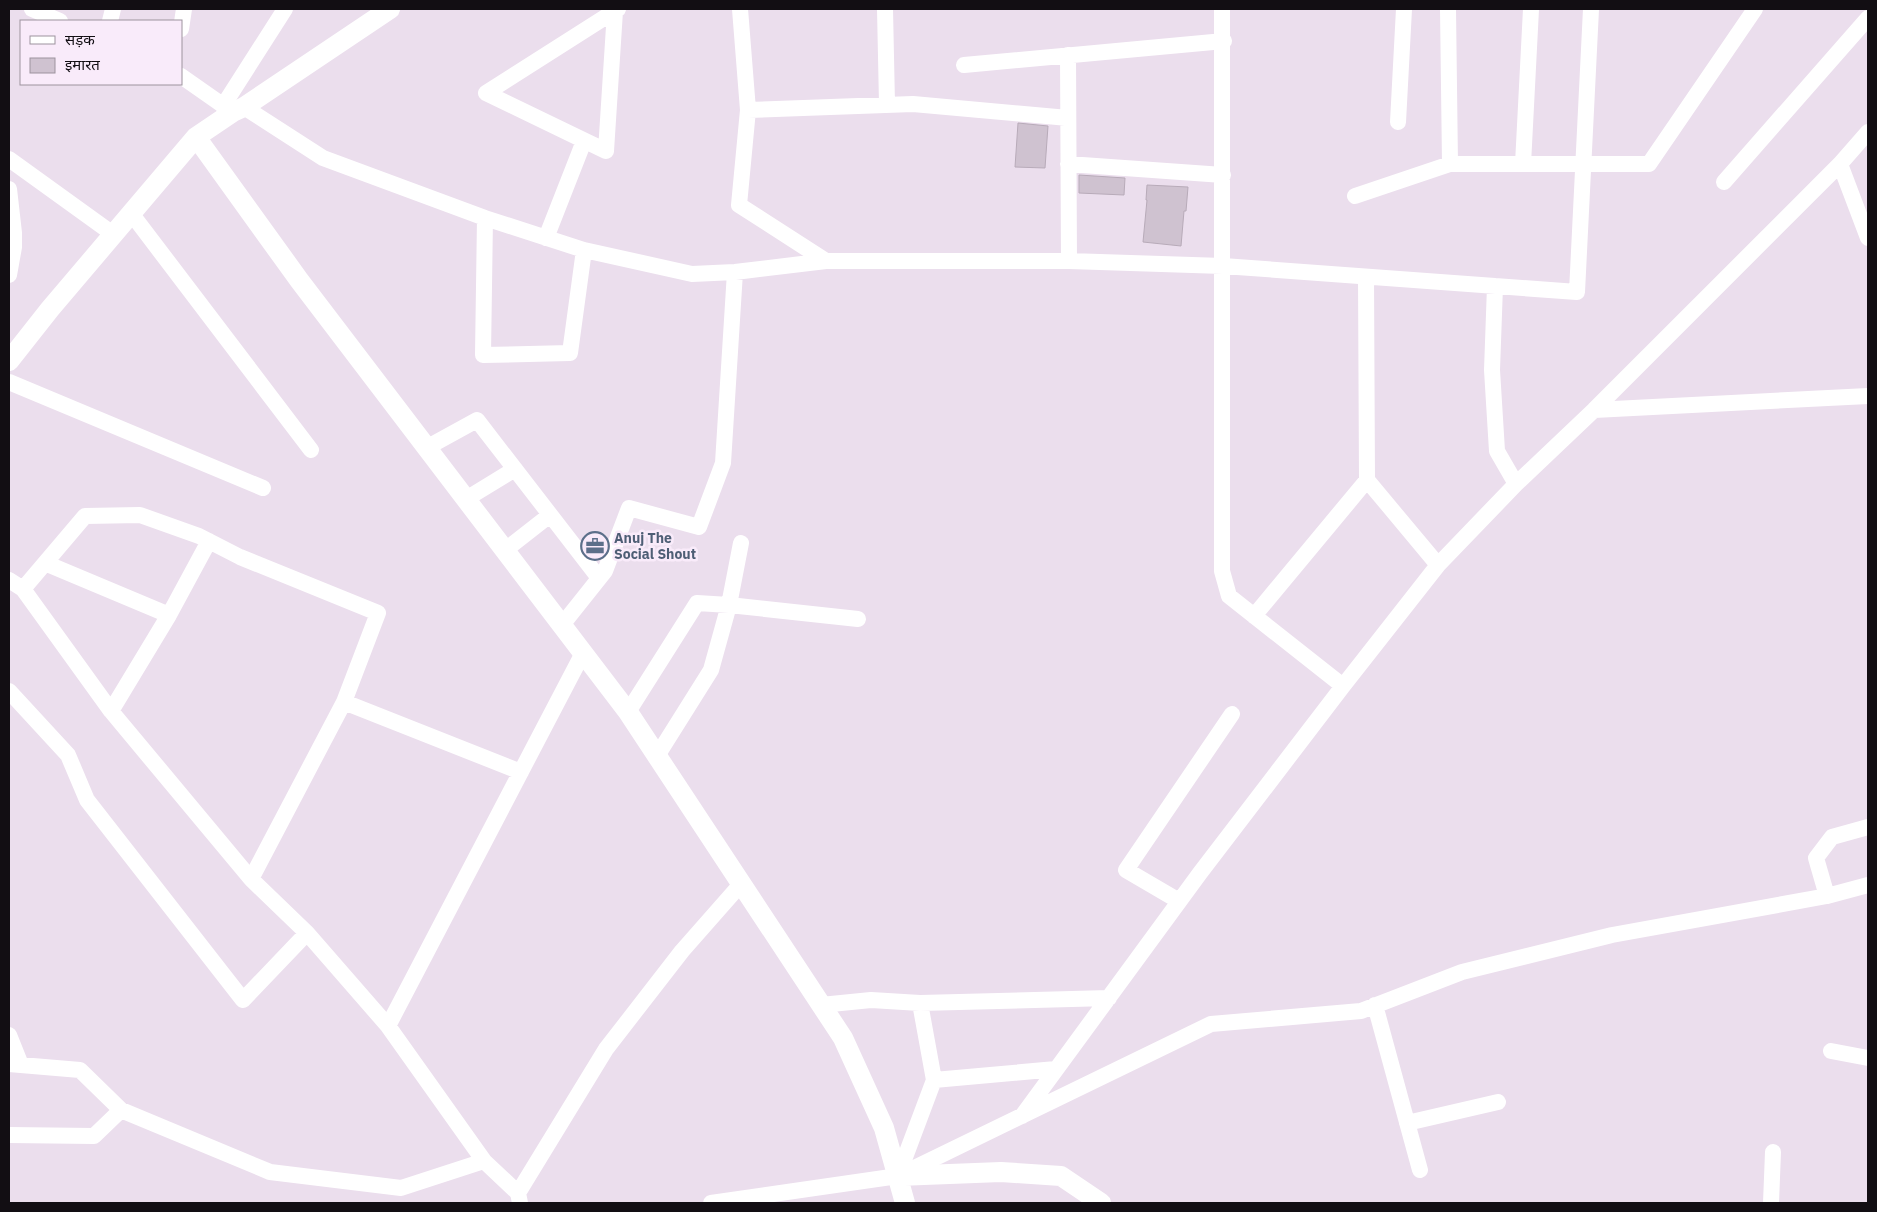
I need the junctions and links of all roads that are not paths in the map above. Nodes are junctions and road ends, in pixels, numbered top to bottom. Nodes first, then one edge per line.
1 (184, 9) edge
2 (285, 9) edge
3 (390, 9) edge
4 (740, 9) edge
5 (885, 9) edge
6 (1222, 9) edge
7 (1404, 9) edge
8 (1448, 9) edge
9 (1530, 9) edge
10 (1591, 9) edge
11 (1755, 9) edge
12 (40, 10) edge
13 (616, 10) edge
14 (1868, 18) edge
15 (58, 20) edge
16 (182, 22) edge
17 (1224, 41) junction
18 (1068, 55) junction
19 (964, 64) dead end
20 (182, 77) edge
21 (887, 104) junction
22 (234, 108) junction
23 (748, 110) junction
24 (1068, 118) junction
25 (1398, 122) dead end
26 (1868, 132) edge
27 (196, 137) junction
28 (584, 141) junction
29 (9, 159) edge
30 (1583, 163) junction
31 (1068, 164) junction
32 (1450, 164) junction
33 (1524, 164) junction
34 (1840, 164) junction
35 (1223, 175) junction
36 (1724, 182) dead end
37 (9, 189) edge
38 (1355, 196) dead end
39 (131, 212) junction
40 (486, 218) junction
41 (12, 233) edge
42 (113, 234) junction
43 (546, 238) junction
44 (1868, 238) edge
45 (584, 250) junction
46 (826, 261) junction
47 (1069, 261) junction
48 (1223, 266) junction
49 (735, 272) junction
50 (9, 275) edge
51 (1366, 277) junction
52 (1495, 286) junction
53 (9, 361) edge
54 (9, 382) edge
55 (1868, 396) edge
56 (1594, 410) junction
57 (426, 448) junction
58 (311, 450) dead end
59 (515, 469) junction
60 (1368, 480) junction
61 (1516, 484) junction
62 (263, 488) dead end
63 (466, 499) junction
64 (550, 515) junction
65 (209, 541) junction
66 (741, 543) dead end
67 (504, 550) junction
68 (45, 563) junction
69 (1438, 566) junction
70 (599, 578) junction
71 (16, 584) edge
72 (729, 604) junction
73 (169, 615) junction
74 (1254, 616) junction
75 (858, 619) dead end
76 (562, 625) junction
77 (583, 653) junction
78 (1343, 686) junction
79 (9, 691) edge
80 (344, 702) junction
81 (111, 712) junction
82 (628, 712) junction
83 (1232, 714) dead end
84 (657, 756) junction
85 (521, 772) junction
86 (1868, 827) edge
87 (252, 880) junction
88 (741, 884) junction
89 (1868, 885) edge
90 (1827, 896) junction
91 (1179, 901) junction
92 (307, 933) junction
93 (1108, 998) junction
94 (920, 1003) junction
95 (821, 1005) junction
96 (1375, 1005) junction
97 (388, 1026) junction
98 (9, 1036) edge
99 (1830, 1051) dead end
100 (1868, 1058) edge
101 (15, 1064) edge
102 (1056, 1070) junction
103 (934, 1080) junction
104 (1498, 1102) dead end
105 (121, 1110) junction
106 (1022, 1116) junction
107 (1407, 1123) junction
108 (9, 1135) edge
109 (1774, 1152) dead end
110 (484, 1161) junction
111 (1420, 1170) dead end
112 (898, 1176) junction
113 (519, 1198) edge
114 (712, 1203) edge
115 (905, 1203) edge
116 (1101, 1203) edge
117 (1771, 1203) edge

1 - 16 street
2 - 22 street
3 - 22 street
4 - 23 street
5 - 21 street
6 - 17 street
7 - 25 street
8 - 32 street
9 - 33 street
10 - 30 street
11 - 30 street
12 - 15 street
13 - 28 street
13 - 28 street
14 - 36 street
17 - 18 street
17 - 35 street
18 - 19 street
18 - 24 street
20 - 22 street
21 - 23 street
21 - 24 street
22 - 27 street
22 - 40 street
23 - 46 street
24 - 31 street
26 - 34 street
27 - 39 street
27 - 57 street
28 - 43 street
29 - 42 street
30 - 33 street
30 - 52 street
31 - 35 street
31 - 47 street
32 - 33 street
32 - 38 street
34 - 44 street
34 - 56 street
35 - 48 street
37 - 41 street
39 - 42 street
39 - 58 street
40 - 43 street
40 - 45 street
41 - 50 street
42 - 53 street
43 - 45 street
45 - 49 street
46 - 47 street
46 - 49 street
47 - 48 street
48 - 51 street
48 - 74 street
49 - 70 street
51 - 52 street
51 - 60 street
52 - 61 street
54 - 62 street
55 - 56 street
56 - 61 street
57 - 59 street
57 - 63 street
59 - 63 street
59 - 64 street
60 - 69 street
60 - 74 street
61 - 69 street
63 - 67 street
64 - 67 street
64 - 70 street
65 - 68 street
65 - 73 street
65 - 80 street
66 - 72 street
67 - 76 street
68 - 71 street
68 - 73 street
69 - 78 street
70 - 76 street
71 - 81 street
72 - 75 street
72 - 82 street
72 - 84 street
73 - 81 street
74 - 78 street
76 - 77 street
77 - 82 street
77 - 85 street
78 - 91 street
79 - 92 street
80 - 85 street
80 - 87 street
81 - 87 street
82 - 84 street
83 - 91 street
84 - 88 street
85 - 97 street
86 - 90 street
87 - 92 street
88 - 95 street
88 - 113 street
89 - 90 street
90 - 96 street
91 - 93 street
92 - 97 street
93 - 94 street
93 - 102 street
94 - 95 street
94 - 103 street
95 - 112 street
96 - 106 street
96 - 107 street
97 - 110 street
98 - 101 street
99 - 100 street
101 - 105 street
102 - 103 street
102 - 106 street
103 - 112 street
104 - 107 street
105 - 108 street
105 - 110 street
106 - 112 street
107 - 111 street
109 - 117 street
110 - 113 street
112 - 114 street
112 - 115 street
112 - 116 street

